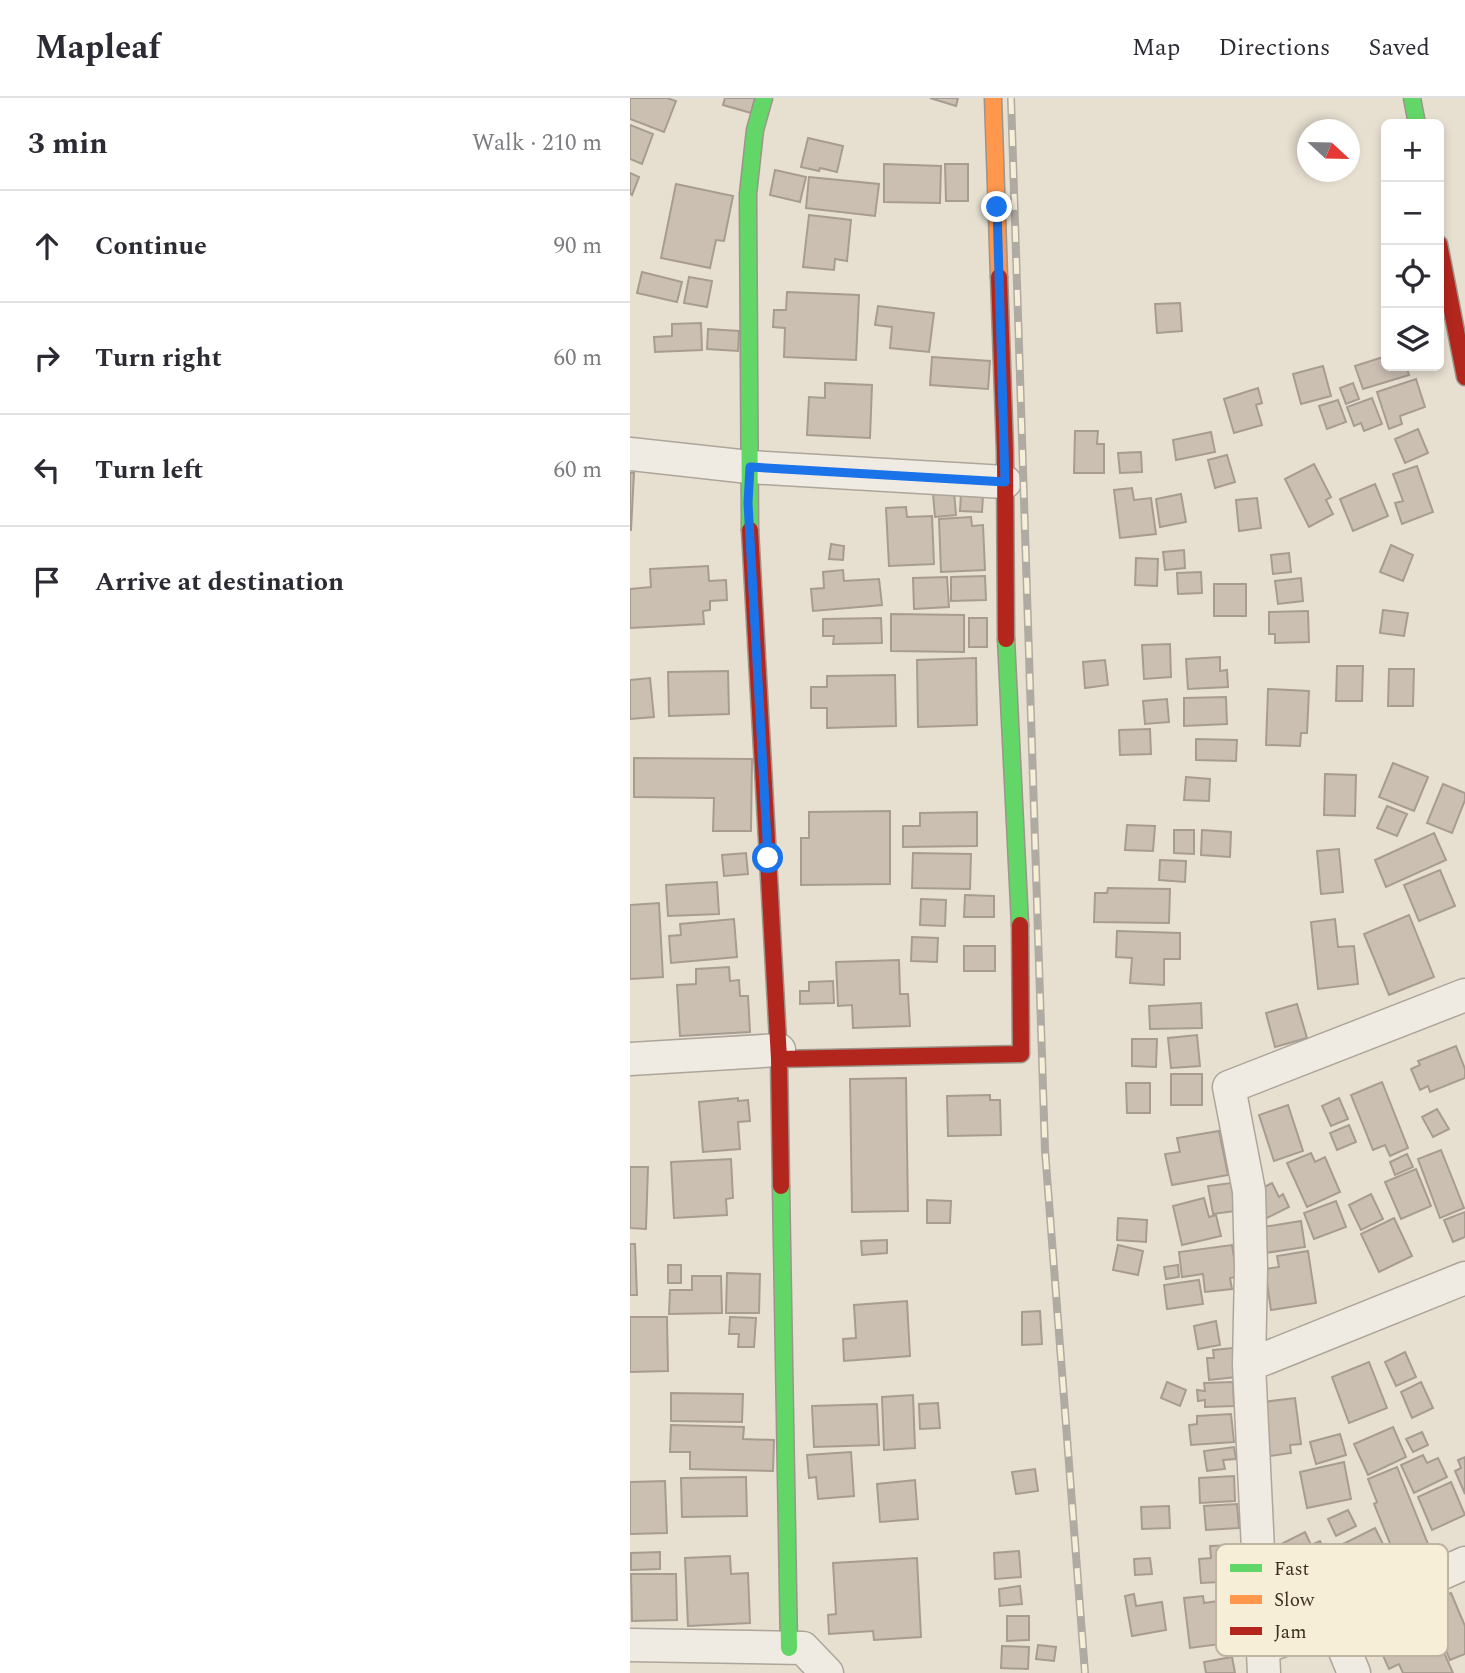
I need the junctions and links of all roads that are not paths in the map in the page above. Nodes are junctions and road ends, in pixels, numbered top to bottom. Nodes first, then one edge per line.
1 (764, 98) edge
2 (993, 98) edge
3 (1412, 98) edge
4 (1416, 119) edge
5 (1439, 245) edge
6 (1465, 377) edge
7 (630, 454) edge
8 (750, 467) junction
9 (1005, 482) junction
10 (1465, 995) edge
11 (779, 1054) junction
12 (630, 1059) edge
13 (1465, 1278) edge
14 (1249, 1366) junction
15 (1257, 1544) edge
16 (1465, 1563) edge
17 (1448, 1571) edge
18 (630, 1645) edge
19 (789, 1648) junction
20 (1347, 1656) edge
21 (827, 1673) edge
22 (1354, 1673) edge

1 - 8 main road
2 - 9 main road
3 - 4 main road
5 - 6 main road
7 - 8 street
8 - 9 street
8 - 11 main road
9 - 11 main road
10 - 14 street
11 - 12 street
11 - 19 main road
13 - 14 street
14 - 15 street
16 - 17 street
18 - 19 street
19 - 21 street
20 - 22 street

